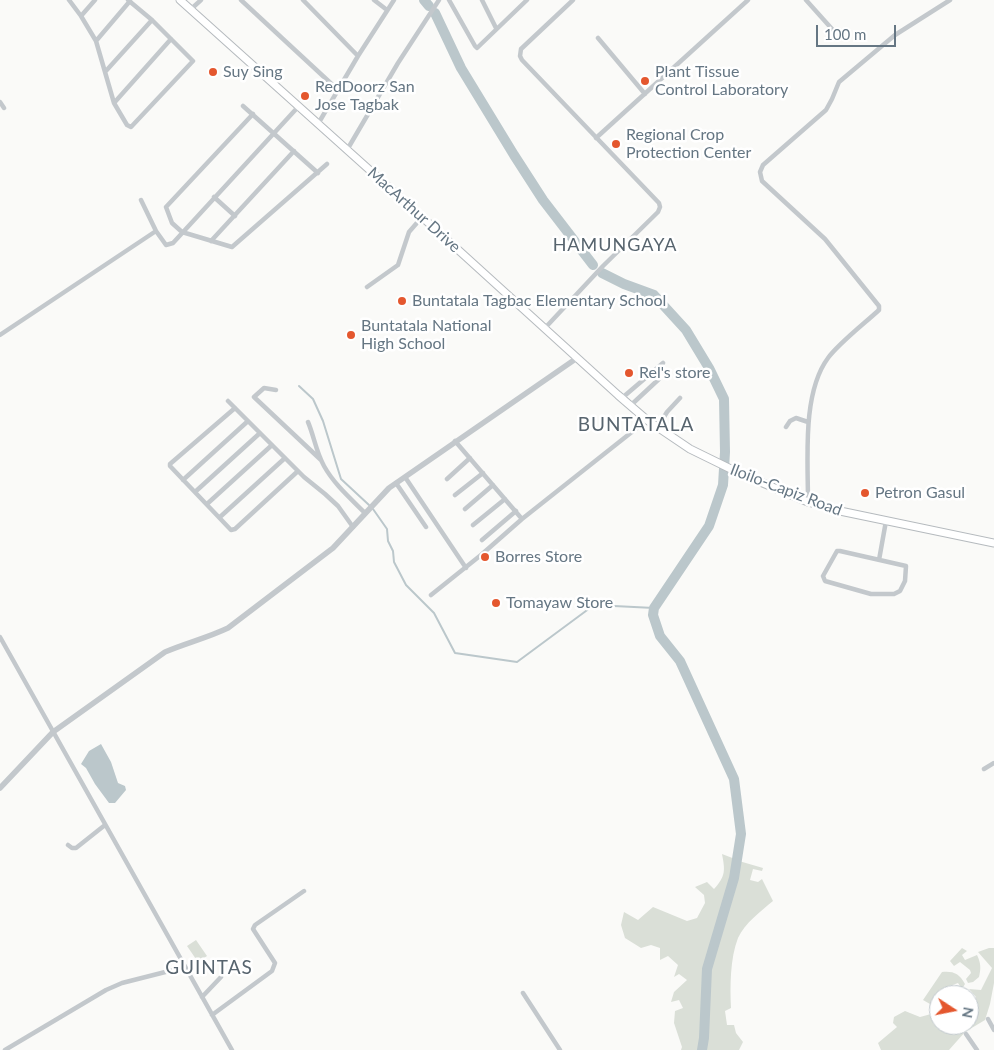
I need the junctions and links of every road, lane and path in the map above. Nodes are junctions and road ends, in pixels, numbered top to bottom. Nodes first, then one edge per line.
1 (69, 0) edge
2 (95, 0) edge
3 (180, 0) edge
4 (201, 0) edge
5 (241, 0) edge
6 (303, 0) edge
7 (374, 0) edge
8 (394, 0) edge
9 (438, 0) edge
10 (448, 0) edge
11 (482, 0) edge
12 (527, 0) edge
13 (572, 0) edge
14 (748, 0) edge
15 (806, 0) edge
16 (950, 0) edge
17 (129, 1) edge
18 (190, 10) junction
19 (387, 10) junction
20 (81, 16) junction
21 (152, 20) junction
22 (496, 28) junction
23 (832, 29) dead end
24 (598, 38) dead end
25 (171, 39) junction
26 (96, 40) junction
27 (358, 56) junction
28 (105, 72) junction
29 (337, 89) junction
30 (645, 94) junction
31 (0, 102) edge
32 (114, 103) junction
33 (243, 106) dead end
34 (298, 107) junction
35 (4, 108) dead end
36 (253, 114) junction
37 (318, 124) junction
38 (273, 132) junction
39 (596, 138) junction
40 (347, 150) junction
41 (294, 151) junction
42 (327, 164) dead end
43 (318, 173) junction
44 (214, 197) junction
45 (141, 200) dead end
46 (234, 216) junction
47 (422, 217) junction
48 (156, 231) junction
49 (182, 232) junction
50 (211, 242) junction
51 (367, 287) dead end
52 (545, 328) junction
53 (0, 335) edge
54 (577, 358) junction
55 (662, 363) dead end
56 (659, 380) dead end
57 (276, 390) dead end
58 (622, 398) junction
59 (680, 398) dead end
60 (228, 401) dead end
61 (630, 406) junction
62 (235, 408) junction
63 (648, 420) junction
64 (248, 421) junction
65 (308, 422) dead end
66 (808, 422) junction
67 (658, 427) junction
68 (786, 427) dead end
69 (260, 433) junction
70 (455, 442) junction
71 (272, 445) junction
72 (285, 458) junction
73 (470, 458) junction
74 (321, 460) junction
75 (298, 471) junction
76 (483, 474) junction
77 (405, 477) junction
78 (183, 480) junction
79 (447, 480) dead end
80 (396, 483) junction
81 (493, 485) junction
82 (195, 492) junction
83 (455, 495) dead end
84 (505, 499) junction
85 (808, 502) junction
86 (207, 504) junction
87 (465, 509) dead end
88 (366, 511) junction
89 (516, 511) junction
90 (220, 517) junction
91 (522, 519) junction
92 (886, 521) junction
93 (473, 525) dead end
94 (353, 527) junction
95 (426, 528) dead end
96 (482, 540) dead end
97 (994, 543) edge
98 (879, 560) junction
99 (466, 568) junction
100 (431, 595) dead end
101 (0, 637) edge
102 (53, 732) junction
103 (994, 763) edge
104 (984, 769) dead end
105 (0, 788) edge
106 (105, 825) junction
107 (68, 845) dead end
108 (304, 891) dead end
109 (185, 966) junction
110 (221, 977) dead end
111 (523, 993) dead end
112 (202, 997) junction
113 (212, 1015) junction
114 (988, 1020) dead end
115 (994, 1030) edge
116 (967, 1035) edge
117 (5, 1050) edge
118 (232, 1050) edge
119 (560, 1050) edge
120 (977, 1050) edge

1 - 20 street
2 - 20 street
3 - 18 main road, MacArthur Drive
4 - 18 street
5 - 29 street
6 - 27 street
7 - 19 street
8 - 19 street
9 - 40 street
10 - 22 street
11 - 22 street
12 - 22 street
13 - 39 street
14 - 30 street
15 - 23 street
16 - 66 street
17 - 21 street
17 - 26 street
18 - 34 main road, MacArthur Drive
19 - 27 street
20 - 26 street
21 - 25 street
21 - 28 street
24 - 30 street
25 - 32 street
25 - 32 street
26 - 28 street
27 - 29 street
28 - 32 street
29 - 37 street
30 - 39 street
31 - 35 street
33 - 36 street
34 - 37 main road, MacArthur Drive
34 - 38 street
36 - 38 street
36 - 49 street
37 - 40 main road, MacArthur Drive
38 - 41 street
38 - 44 street
39 - 52 street
40 - 47 main road, MacArthur Drive
41 - 43 street
41 - 46 street
42 - 43 street
43 - 50 street
44 - 46 street
44 - 49 street
45 - 48 street
46 - 50 street
47 - 51 street
47 - 52 main road, MacArthur Drive
48 - 49 street
48 - 53 street
49 - 50 street
52 - 54 main road, MacArthur Drive
54 - 58 main road, MacArthur Drive
54 - 70 street
55 - 58 street
56 - 61 street
57 - 74 street
58 - 61 main road, MacArthur Drive
59 - 67 street
60 - 62 street
61 - 63 main road, MacArthur Drive
62 - 64 street
62 - 78 street
63 - 67 main road, Iloilo-Capiz Road
63 - 91 street
64 - 69 street
64 - 78 street
65 - 74 street
66 - 68 street
66 - 85 street
67 - 85 main road, Iloilo-Capiz Road
69 - 71 street
69 - 82 street
70 - 73 street
70 - 77 street
71 - 72 street
71 - 86 street
72 - 75 street
72 - 90 street
73 - 76 street
73 - 79 street
74 - 88 street
75 - 90 street
75 - 94 street
76 - 81 street
76 - 83 street
77 - 80 street
77 - 99 street
78 - 82 street
80 - 88 street
80 - 95 street
81 - 84 street
81 - 87 street
82 - 86 street
84 - 89 street
84 - 93 street
85 - 92 main road, Iloilo-Capiz Road
86 - 90 street
88 - 94 street
89 - 91 street
89 - 96 street
91 - 99 street
92 - 97 main road, Iloilo-Capiz Road
92 - 98 street
94 - 102 street
98 - 98 street
99 - 100 street
101 - 102 street
102 - 105 street
102 - 106 street
103 - 104 street
106 - 107 street
106 - 109 street
108 - 113 street
109 - 112 street
109 - 117 street
110 - 112 street
111 - 119 street
112 - 113 street
113 - 118 street
114 - 115 street
116 - 120 street

